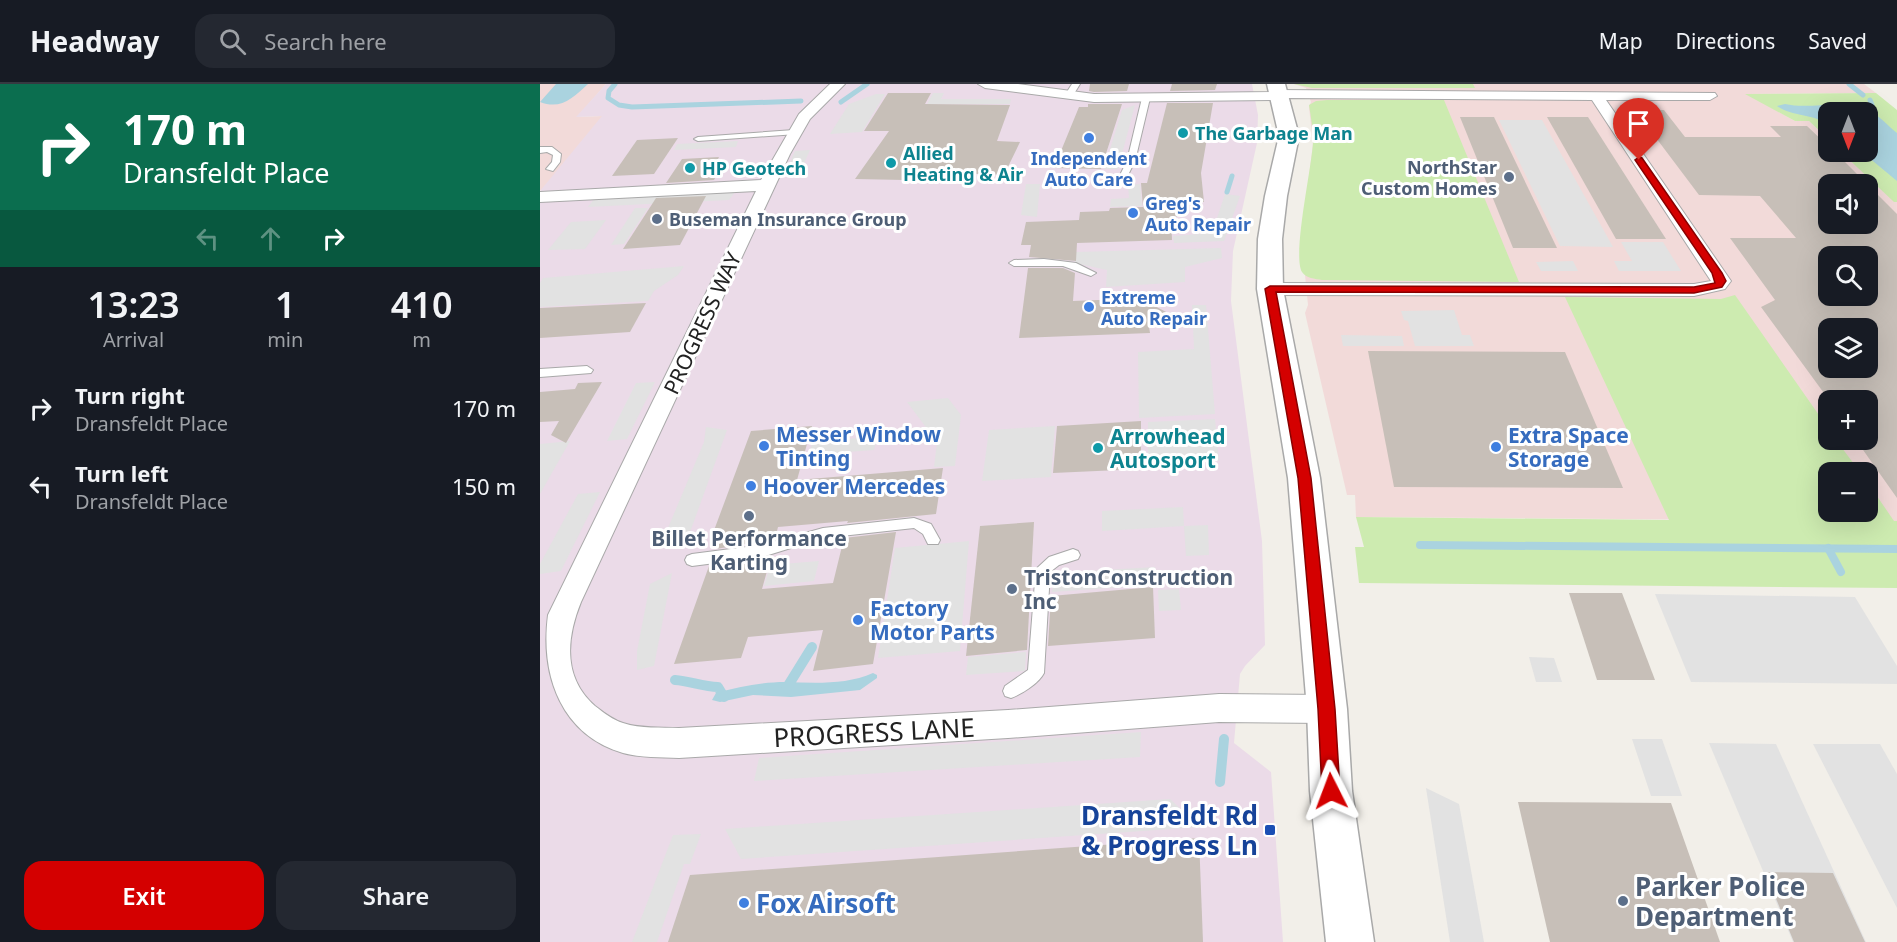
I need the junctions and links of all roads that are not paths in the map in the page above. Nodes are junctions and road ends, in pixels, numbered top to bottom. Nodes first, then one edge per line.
1 (838, 84) edge
2 (991, 84) edge
3 (1073, 90) edge
4 (1278, 92) edge
5 (1596, 95) junction
6 (1710, 96) dead end
7 (1146, 98) junction
8 (794, 132) junction
9 (698, 139) dead end
10 (540, 150) edge
11 (550, 169) dead end
12 (1125, 173) dead end
13 (767, 185) junction
14 (540, 197) edge
15 (1014, 263) dead end
16 (1091, 273) dead end
17 (1270, 289) junction
18 (587, 370) dead end
19 (540, 373) edge
20 (933, 540) dead end
21 (1074, 555) dead end
22 (692, 560) dead end
23 (581, 573) joint
24 (1011, 691) dead end
25 (1327, 709) junction
26 (1350, 942) edge

1 - 8 street, PROGRESS WAY
2 - 3 street
3 - 7 street
4 - 5 street
4 - 7 street
4 - 17 street
5 - 6 street
5 - 17 street
7 - 12 lane
8 - 9 lane
8 - 13 street, PROGRESS WAY
10 - 11 lane
13 - 14 street
13 - 23 street, PROGRESS WAY
15 - 16 lane
17 - 25 street
18 - 19 lane
20 - 22 lane
21 - 24 lane
23 - 25 street, PROGRESS LANE
25 - 26 street

